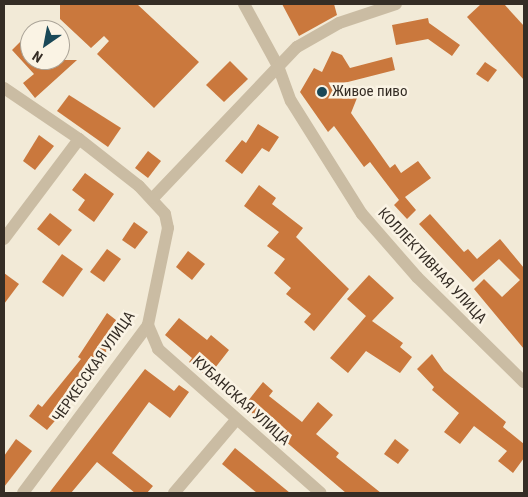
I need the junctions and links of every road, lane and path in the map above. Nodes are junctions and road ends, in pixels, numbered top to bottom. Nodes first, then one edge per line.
1 (244, 4) edge
2 (396, 4) edge
3 (278, 66) junction
4 (4, 88) edge
5 (79, 139) junction
6 (153, 198) junction
7 (4, 239) edge
8 (148, 325) junction
9 (524, 382) edge
10 (236, 420) junction
11 (23, 493) edge
12 (174, 493) edge
13 (321, 493) edge

1 - 3 street, КОЛЛЕКТИВНАЯ УЛИЦА
2 - 3 street
3 - 6 street
3 - 9 street, КОЛЛЕКТИВНАЯ УЛИЦА
4 - 5 street, ЧЕРКЕССКАЯ УЛИЦА
5 - 6 street, ЧЕРКЕССКАЯ УЛИЦА
5 - 7 street
6 - 8 street, ЧЕРКЕССКАЯ УЛИЦА
8 - 10 street, КУБАНСКАЯ УЛИЦА
8 - 11 street, ЧЕРКЕССКАЯ УЛИЦА
10 - 12 street
10 - 13 street, КУБАНСКАЯ УЛИЦА

